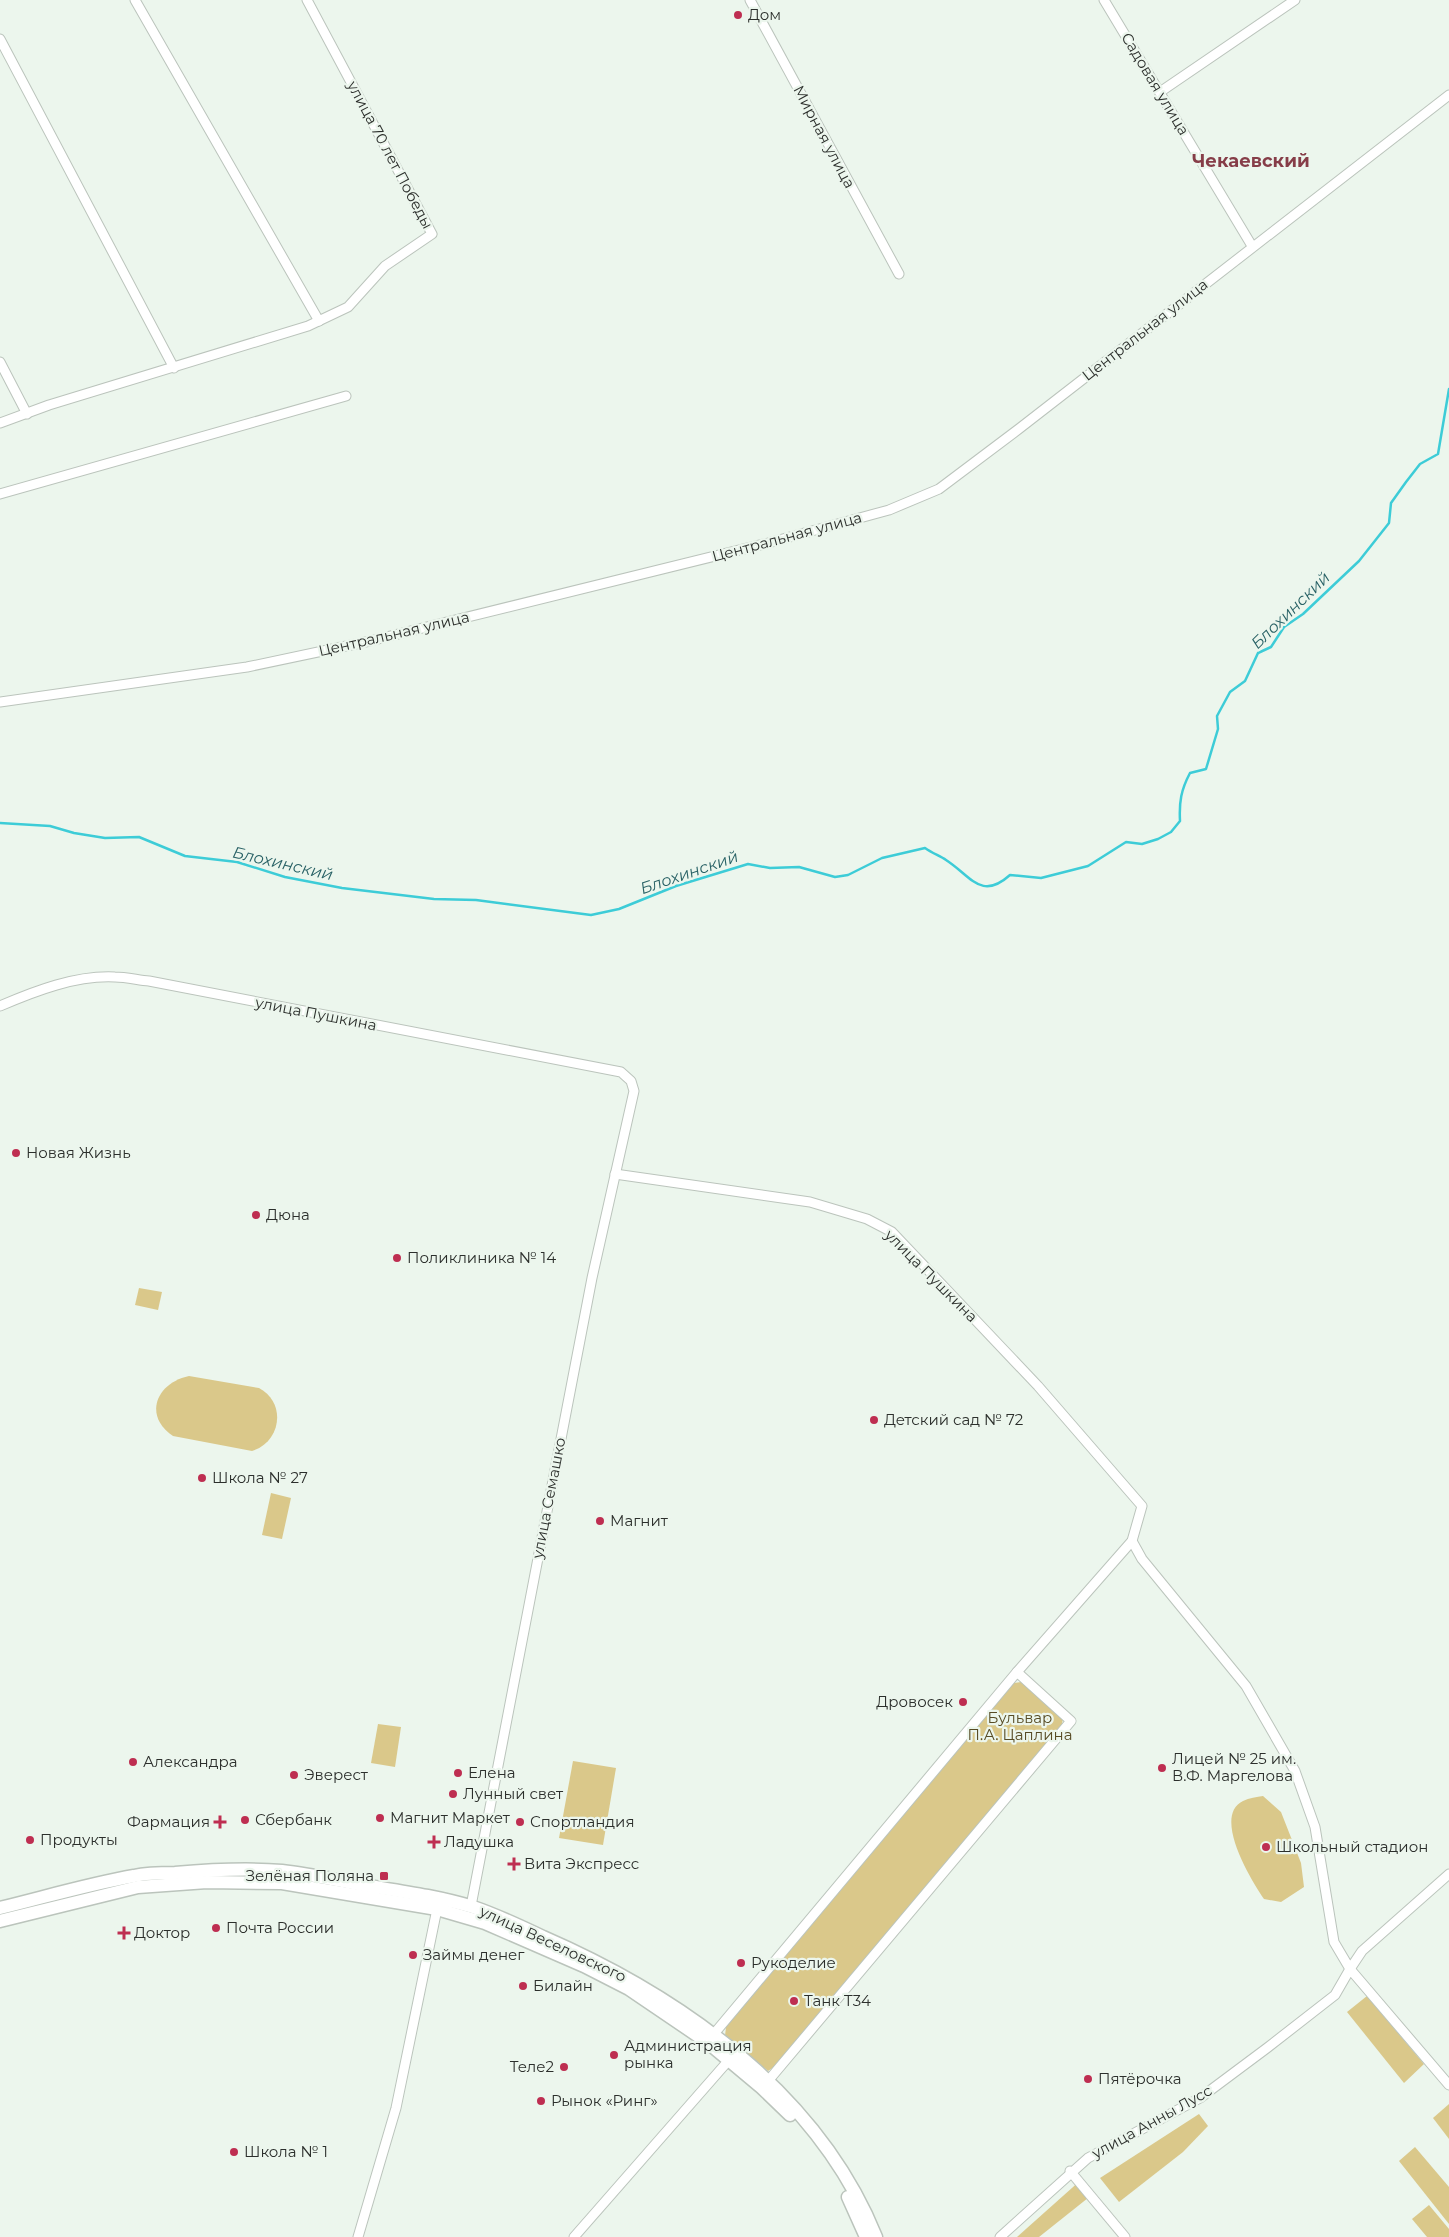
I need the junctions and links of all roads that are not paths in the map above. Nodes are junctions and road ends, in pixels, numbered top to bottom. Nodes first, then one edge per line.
1 (135, 0) edge
2 (307, 0) edge
3 (750, 0) edge
4 (1104, 0) edge
5 (1295, 0) edge
6 (0, 39) edge
7 (1160, 92) junction
8 (1449, 94) edge
9 (1252, 246) junction
10 (899, 274) dead end
11 (319, 321) junction
12 (0, 362) edge
13 (174, 368) junction
14 (346, 396) dead end
15 (27, 414) junction
16 (0, 423) edge
17 (0, 494) edge
18 (0, 702) edge
19 (0, 1006) edge
20 (631, 1081) joint
21 (615, 1174) junction
22 (1132, 1541) junction
23 (1017, 1672) junction
24 (1449, 1874) edge
25 (282, 1877) junction
26 (0, 1908) edge
27 (437, 1908) junction
28 (470, 1912) junction
29 (0, 1921) edge
30 (1350, 1969) junction
31 (710, 2038) junction
32 (729, 2060) junction
33 (765, 2085) junction
34 (1449, 2085) edge
35 (1070, 2171) junction
36 (358, 2237) edge
37 (574, 2237) edge
38 (866, 2237) edge
39 (876, 2237) edge
40 (1000, 2237) edge
41 (1125, 2237) edge

1 - 11 street
2 - 11 street, улица 70 лет Победы
3 - 10 street, Мирная улица
4 - 7 street, Садовая улица
5 - 7 street
6 - 13 street
7 - 9 street, Садовая улица
8 - 9 street, Центральная улица
9 - 18 street, Центральная улица
11 - 13 street, улица 70 лет Победы
12 - 15 street
13 - 15 street, улица 70 лет Победы
14 - 17 street
15 - 16 street, улица 70 лет Победы
19 - 20 street, улица Пушкина
20 - 21 street, улица Семашко
21 - 22 street, улица Пушкина
21 - 28 street, улица Семашко
22 - 23 street
22 - 30 street
23 - 31 street
23 - 33 street
24 - 30 street
25 - 26 main road, улица Веселовского
25 - 27 main road, улица Веселовского
25 - 28 main road, улица Веселовского
25 - 29 main road, улица Веселовского
27 - 28 main road, улица Веселовского
27 - 36 street
28 - 31 main road, улица Веселовского
30 - 34 street
30 - 35 street, улица Анны Лусс
31 - 32 main road, улица Веселовского
31 - 33 main road, улица Веселовского
32 - 33 main road, улица Веселовского
32 - 37 street
33 - 38 main road, улица Веселовского
33 - 39 main road, улица Веселовского
35 - 40 street, улица Анны Лусс
35 - 41 street

